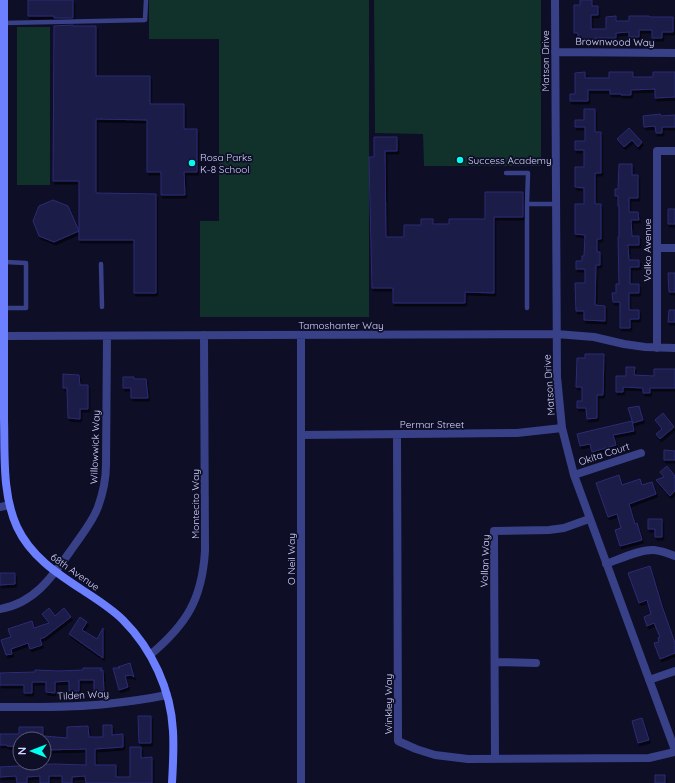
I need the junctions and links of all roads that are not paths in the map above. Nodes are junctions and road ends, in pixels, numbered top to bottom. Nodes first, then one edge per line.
1 (4, 0) edge
2 (146, 0) edge
3 (555, 0) edge
4 (4, 23) junction
5 (555, 52) junction
6 (675, 53) edge
7 (675, 151) edge
8 (506, 173) dead end
9 (527, 204) junction
10 (556, 204) junction
11 (2, 218) edge
12 (657, 248) junction
13 (675, 248) edge
14 (5, 262) junction
15 (101, 264) dead end
16 (102, 307) dead end
17 (5, 308) junction
18 (527, 308) dead end
19 (556, 334) junction
20 (301, 335) junction
21 (5, 336) junction
22 (107, 336) junction
23 (204, 336) junction
24 (657, 348) junction
25 (675, 348) edge
26 (2, 419) edge
27 (562, 428) junction
28 (397, 434) junction
29 (301, 435) junction
30 (641, 453) dead end
31 (574, 475) junction
32 (9, 505) junction
33 (0, 507) edge
34 (589, 519) junction
35 (675, 556) edge
36 (606, 564) junction
37 (56, 572) junction
38 (0, 610) edge
39 (150, 655) junction
40 (495, 662) junction
41 (536, 662) dead end
42 (675, 671) edge
43 (650, 680) junction
44 (167, 695) junction
45 (0, 707) edge
46 (675, 751) edge
47 (495, 759) junction
48 (172, 783) edge
49 (301, 783) edge

1 - 4 street, 68th Avenue
2 - 4 lane
3 - 5 street, Matson Drive
4 - 11 street, 68th Avenue
5 - 6 street, Brownwood Way
5 - 10 street, Matson Drive
7 - 12 street, Valko Avenue
8 - 9 lane
9 - 10 lane
9 - 18 lane
10 - 19 street, Matson Drive
11 - 14 street, 68th Avenue
12 - 13 street
12 - 24 street, Valko Avenue
14 - 17 street, 68th Avenue
14 - 17 lane
15 - 16 lane
17 - 21 street, 68th Avenue
19 - 20 street, Tamoshanter Way
19 - 24 street, Tamoshanter Way
19 - 27 street, Matson Drive
20 - 23 street, Tamoshanter Way
20 - 29 street, O Neil Way
21 - 22 street, Tamoshanter Way
21 - 26 street, 68th Avenue
22 - 23 street, Tamoshanter Way
22 - 37 street, Willowwick Way
23 - 39 street, Montecito Way
24 - 25 street, Tamoshanter Way
26 - 32 street, 68th Avenue
27 - 28 street, Permar Street
27 - 31 street, Matson Drive
28 - 29 street, Permar Street
28 - 47 street, Winkley Way
29 - 49 street, O Neil Way
30 - 31 street, Okita Court
31 - 34 street, Matson Drive
32 - 33 street
32 - 37 street, 68th Avenue
34 - 36 street, Matson Drive
34 - 40 street, Vollan Way
35 - 36 street
36 - 43 street, Matson Drive
37 - 38 street, Willowwick Way
37 - 39 street, 68th Avenue
39 - 44 street, 68th Avenue
40 - 41 street
40 - 47 street, Vollan Way
42 - 43 street
43 - 46 street, Matson Drive
44 - 45 street, Tilden Way
44 - 48 street, 68th Avenue
46 - 47 street, Winkley Way

